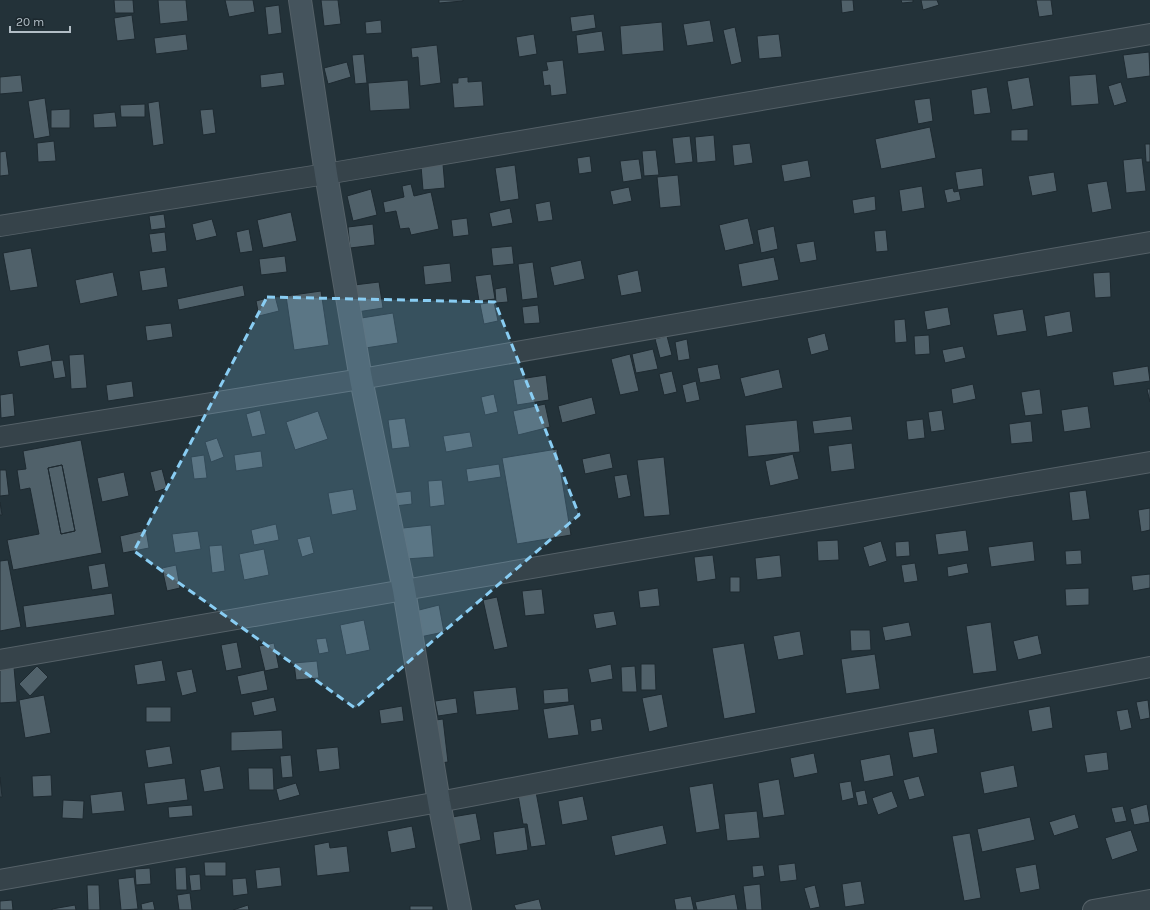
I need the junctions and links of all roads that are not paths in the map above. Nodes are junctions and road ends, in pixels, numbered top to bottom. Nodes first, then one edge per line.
1 (300, 0) edge
2 (1150, 34) edge
3 (326, 174) junction
4 (0, 226) edge
5 (1150, 242) edge
6 (361, 379) junction
7 (0, 437) edge
8 (1150, 462) edge
9 (404, 590) junction
10 (0, 660) edge
11 (1150, 667) edge
12 (439, 802) junction
13 (0, 880) edge
14 (1150, 900) edge
15 (460, 910) edge
16 (1093, 910) edge

1 - 3 street
2 - 3 street
3 - 4 street
3 - 6 street
5 - 6 street
6 - 7 street
6 - 9 street
8 - 9 street
9 - 10 street
9 - 12 street
11 - 12 street
12 - 13 street
12 - 15 street
14 - 16 street

